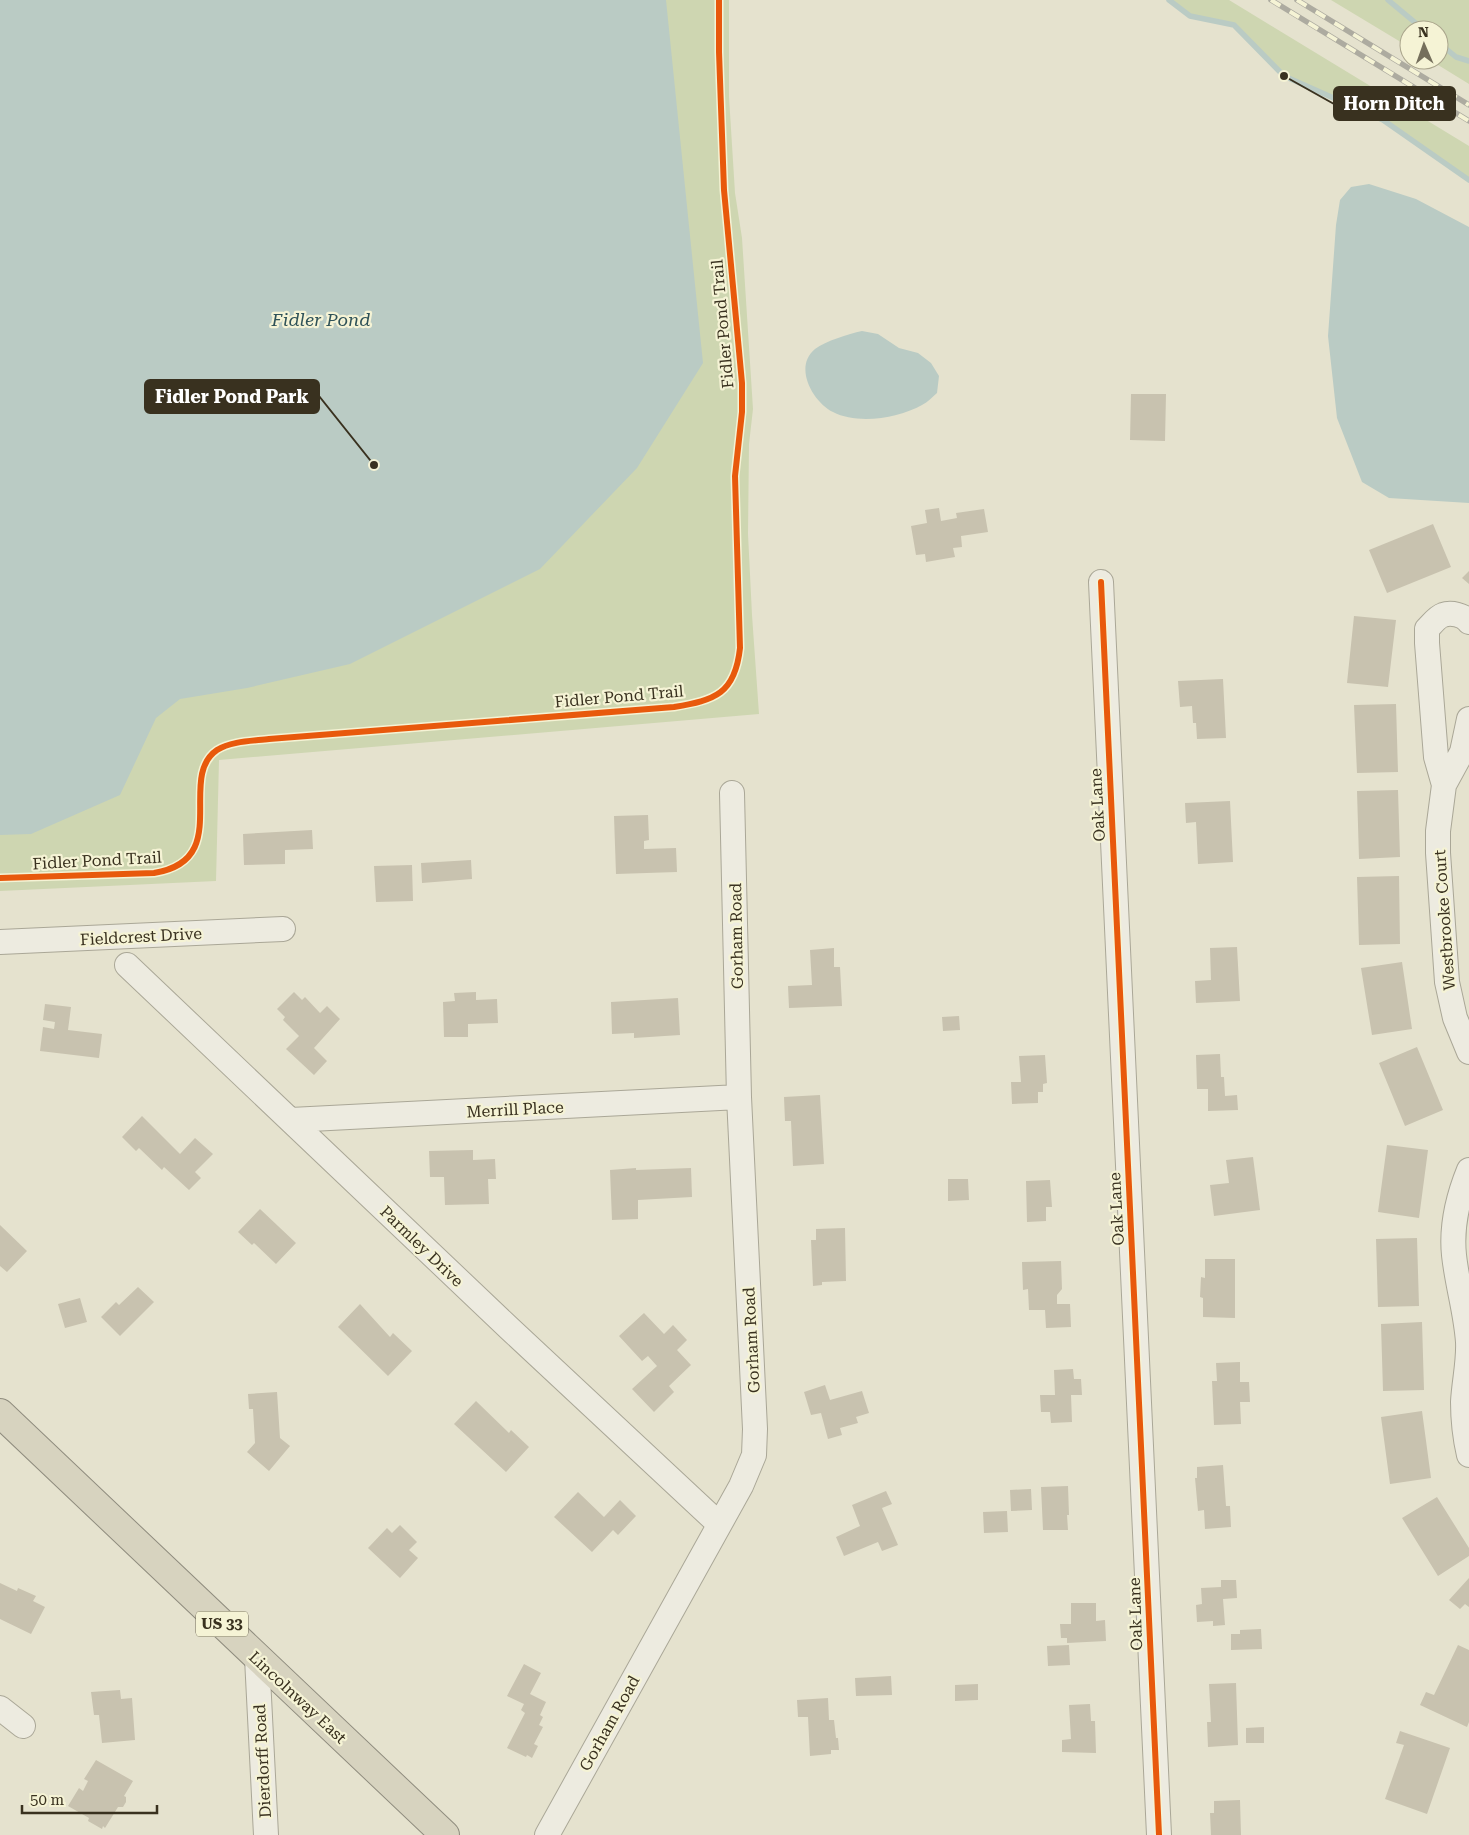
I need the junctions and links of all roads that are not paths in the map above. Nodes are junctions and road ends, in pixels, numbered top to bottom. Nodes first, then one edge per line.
1 (1100, 582) dead end
2 (1469, 622) edge
3 (1469, 719) edge
4 (1444, 785) junction
5 (732, 793) dead end
6 (283, 929) dead end
7 (0, 942) edge
8 (127, 965) dead end
9 (1469, 1052) edge
10 (739, 1098) junction
11 (291, 1120) junction
12 (1469, 1170) edge
13 (0, 1413) edge
14 (1469, 1455) edge
15 (719, 1524) junction
16 (257, 1658) junction
17 (0, 1708) edge
18 (23, 1726) dead end
19 (266, 1835) edge
20 (445, 1835) edge
21 (547, 1835) edge
22 (1159, 1835) edge

1 - 22 street, Oak Lane
2 - 4 street, Westbrooke Court
3 - 4 street, Westbrooke Court
4 - 9 street, Westbrooke Court
5 - 10 street, Gorham Road
6 - 7 street, Fieldcrest Drive
8 - 11 street, Parmley Drive
10 - 11 street, Merrill Place
10 - 15 street, Gorham Road
11 - 15 street, Parmley Drive
12 - 14 street
13 - 16 highway, Lincolnway East / US 33
15 - 21 street, Gorham Road
16 - 19 street, Dierdorff Road
16 - 20 highway, Lincolnway East / US 33
17 - 18 street

